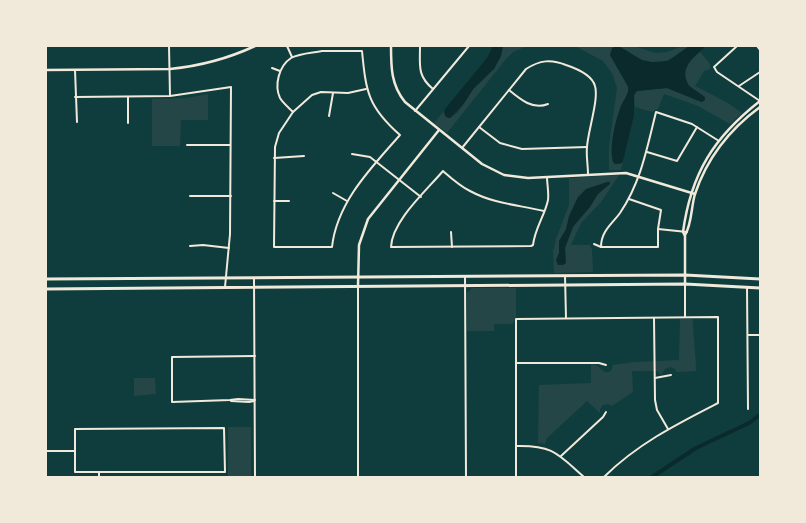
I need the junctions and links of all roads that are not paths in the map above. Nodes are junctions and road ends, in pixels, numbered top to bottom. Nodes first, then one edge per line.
1 (170, 46) edge
2 (255, 46) edge
3 (287, 46) edge
4 (391, 46) edge
5 (420, 46) edge
6 (469, 46) edge
7 (737, 46) edge
8 (757, 46) edge
9 (760, 50) edge
10 (292, 58) junction
11 (272, 68) dead end
12 (170, 69) junction
13 (46, 70) edge
14 (75, 70) junction
15 (280, 71) junction
16 (760, 72) edge
17 (739, 86) junction
18 (366, 89) junction
19 (434, 89) junction
20 (509, 90) junction
21 (332, 93) junction
22 (170, 96) junction
23 (75, 97) junction
24 (128, 97) junction
25 (760, 101) edge
26 (548, 104) dead end
27 (760, 107) edge
28 (415, 111) junction
29 (293, 112) junction
30 (329, 116) dead end
31 (77, 122) dead end
32 (128, 123) dead end
33 (479, 127) junction
34 (697, 127) junction
35 (439, 130) junction
36 (718, 141) junction
37 (722, 143) junction
38 (187, 144) dead end
39 (230, 145) junction
40 (587, 147) junction
41 (461, 149) junction
42 (647, 152) junction
43 (352, 154) dead end
44 (304, 156) dead end
45 (274, 158) junction
46 (377, 161) junction
47 (588, 174) junction
48 (640, 176) junction
49 (547, 177) junction
50 (399, 180) junction
51 (691, 192) junction
52 (333, 193) dead end
53 (695, 194) junction
54 (190, 196) dead end
55 (231, 196) junction
56 (421, 197) junction
57 (629, 199) junction
58 (274, 201) junction
59 (289, 201) dead end
60 (347, 201) junction
61 (544, 211) junction
62 (658, 229) junction
63 (451, 232) dead end
64 (683, 232) junction
65 (687, 232) junction
66 (685, 236) junction
67 (594, 244) dead end
68 (190, 246) dead end
69 (452, 247) junction
70 (601, 247) junction
71 (229, 248) junction
72 (685, 275) junction
73 (565, 276) junction
74 (465, 277) junction
75 (359, 278) junction
76 (46, 279) edge
77 (159, 279) junction
78 (226, 279) junction
79 (254, 279) junction
80 (760, 279) edge
81 (565, 284) junction
82 (684, 284) junction
83 (466, 285) junction
84 (358, 286) junction
85 (225, 287) junction
86 (254, 287) junction
87 (747, 287) junction
88 (160, 288) junction
89 (760, 288) edge
90 (46, 289) edge
91 (654, 317) junction
92 (685, 317) junction
93 (566, 318) junction
94 (748, 335) junction
95 (760, 335) edge
96 (255, 356) junction
97 (516, 363) junction
98 (606, 365) dead end
99 (671, 375) dead end
100 (655, 378) junction
101 (255, 400) junction
102 (748, 409) dead end
103 (606, 412) dead end
104 (668, 429) junction
105 (516, 446) junction
106 (46, 450) edge
107 (75, 451) junction
108 (561, 456) junction
109 (99, 472) junction
110 (99, 477) edge
111 (255, 477) edge
112 (358, 477) edge
113 (466, 477) edge
114 (516, 477) edge
115 (584, 477) edge
116 (604, 477) edge

1 - 12 street
2 - 12 street
3 - 10 street
4 - 28 street
5 - 19 street
6 - 19 street
7 - 17 street
8 - 9 street
10 - 15 street
10 - 18 street
11 - 15 street
12 - 14 street
12 - 22 street
13 - 14 street
14 - 23 street
15 - 29 street
16 - 17 street
17 - 25 street
18 - 21 street
18 - 46 street
19 - 28 street
20 - 26 street
20 - 33 street
20 - 40 street
21 - 29 street
21 - 30 street
22 - 24 street
22 - 39 street
23 - 24 street
23 - 31 street
24 - 32 street
25 - 36 street
27 - 37 street
28 - 35 street
29 - 45 street
33 - 40 street
33 - 41 street
34 - 36 street
34 - 42 street
34 - 42 street
35 - 41 street
35 - 50 street
36 - 37 street
36 - 51 street
37 - 53 street
38 - 39 street
39 - 55 street
40 - 47 street
41 - 49 street
42 - 48 street
43 - 46 street
44 - 45 street
45 - 58 street
46 - 50 street
46 - 60 street
47 - 48 street
47 - 49 street
48 - 51 street
48 - 57 street
49 - 61 street
50 - 56 street
50 - 75 street
51 - 53 street
51 - 64 street
52 - 60 street
53 - 65 street
54 - 55 street
55 - 71 street
56 - 61 street
56 - 69 street
57 - 62 street
57 - 70 street
58 - 59 street
58 - 60 street
61 - 69 street
62 - 64 street
62 - 70 street
63 - 69 street
64 - 65 street
64 - 66 street
65 - 66 street
66 - 72 street
67 - 70 street
68 - 71 street
71 - 78 street
72 - 73 main road
72 - 80 main road
72 - 82 street
73 - 74 main road
73 - 81 street
74 - 75 main road
74 - 83 street
75 - 79 main road
75 - 84 street
76 - 77 main road
77 - 78 main road
77 - 88 main road
78 - 79 main road
78 - 85 street
79 - 86 street
81 - 82 main road
81 - 83 main road
81 - 93 street
82 - 87 main road
82 - 92 street
83 - 84 main road
83 - 113 street
84 - 86 main road
84 - 112 street
85 - 86 main road
85 - 88 main road
86 - 96 street
87 - 89 main road
87 - 94 street
88 - 90 main road
91 - 92 street
91 - 93 street
91 - 100 street
92 - 104 street
93 - 97 street
94 - 95 street
94 - 102 street
96 - 101 street
96 - 101 street
97 - 98 street
97 - 105 street
99 - 100 street
100 - 104 street
101 - 111 street
103 - 108 street
104 - 116 street
105 - 108 street
105 - 114 street
106 - 107 street
107 - 109 street
107 - 109 street
108 - 115 street
109 - 110 street

